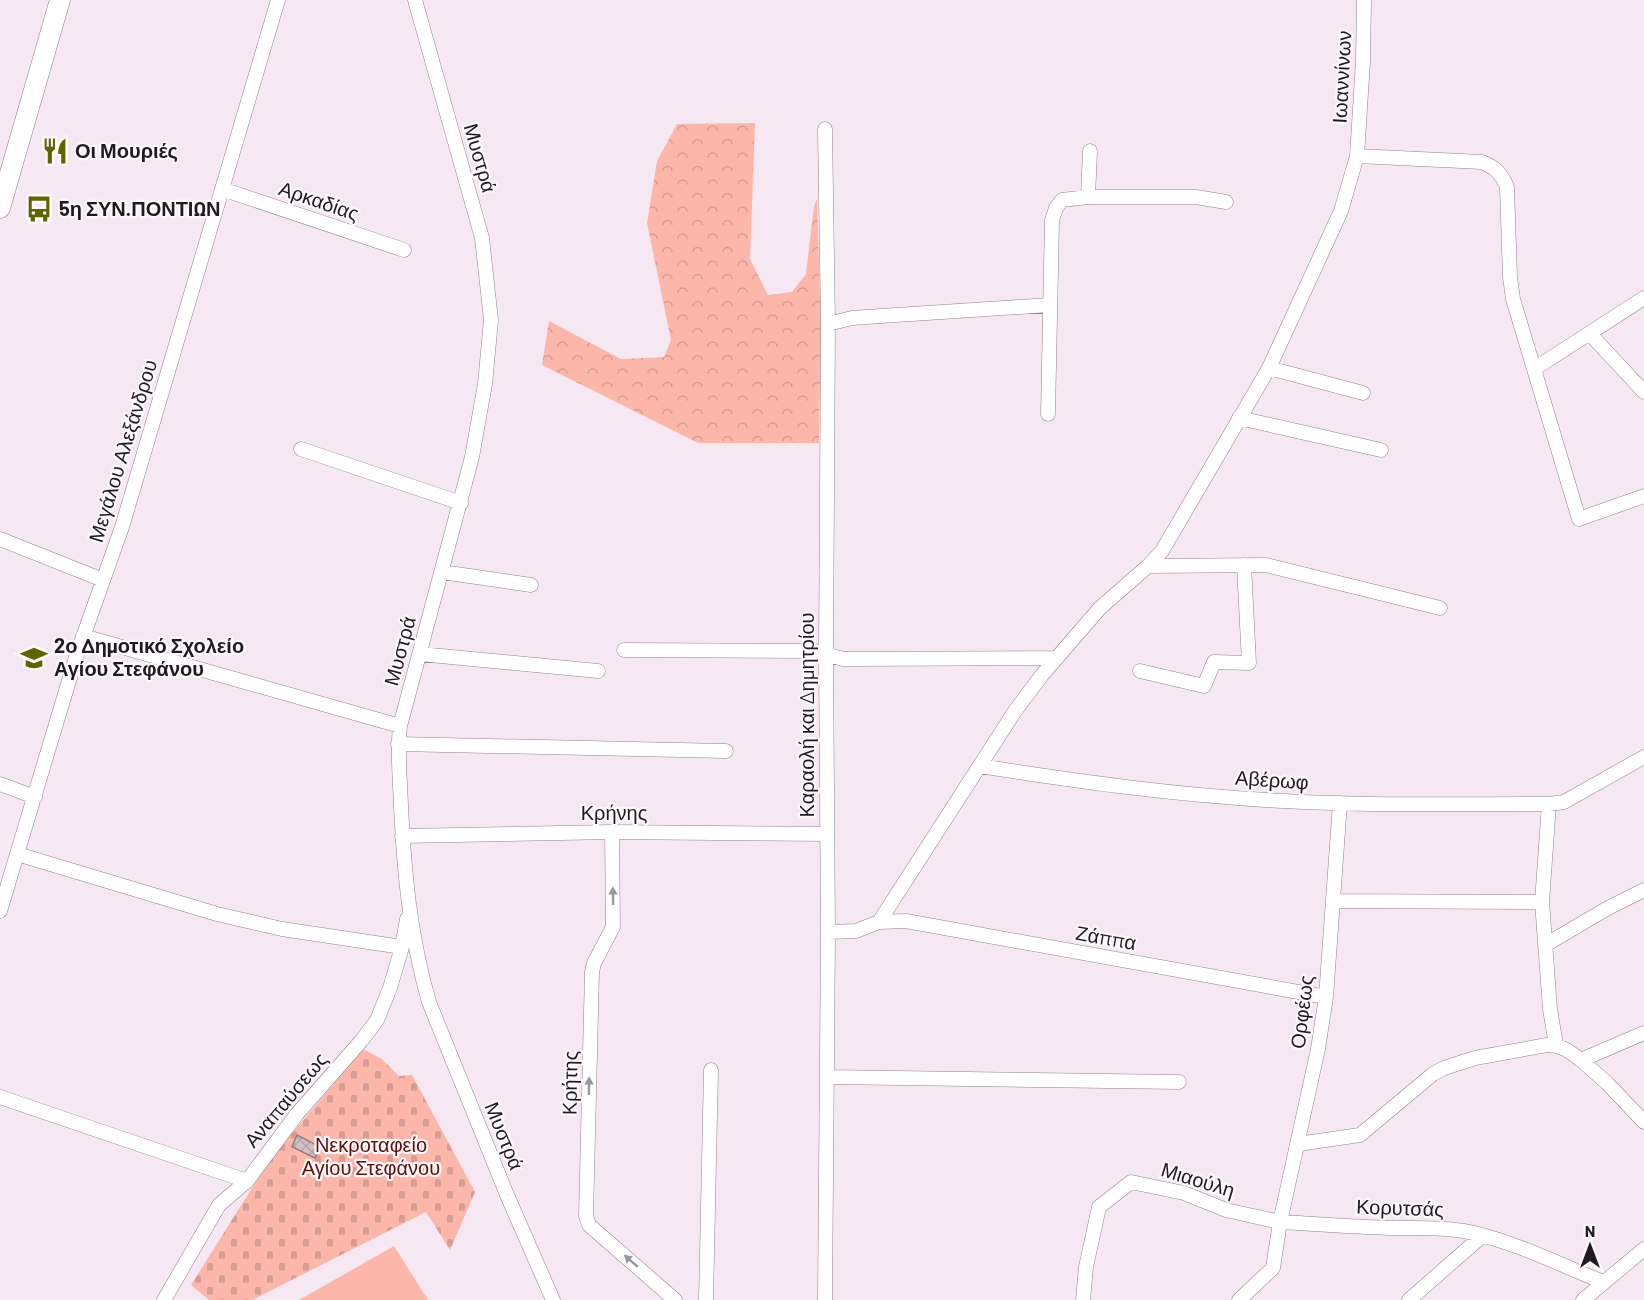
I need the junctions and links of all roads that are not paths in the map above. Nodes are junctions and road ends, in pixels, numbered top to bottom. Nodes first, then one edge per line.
1 (278, 0) edge
2 (415, 0) edge
3 (1364, 0) edge
4 (55, 2) edge
5 (825, 129) dead end
6 (1090, 151) dead end
7 (1357, 156) junction
8 (222, 189) junction
9 (1088, 197) junction
10 (1226, 202) dead end
11 (0, 207) edge
12 (404, 250) dead end
13 (1644, 298) edge
14 (1050, 305) junction
15 (828, 324) junction
16 (1590, 334) junction
17 (1269, 368) junction
18 (1534, 369) junction
19 (1644, 392) edge
20 (1363, 393) dead end
21 (1048, 414) dead end
22 (1239, 418) junction
23 (301, 449) dead end
24 (1381, 450) dead end
25 (1644, 496) edge
26 (461, 503) junction
27 (0, 538) edge
28 (1244, 565) junction
29 (1148, 566) junction
30 (442, 572) junction
31 (103, 580) junction
32 (531, 585) dead end
33 (1440, 608) dead end
34 (82, 636) junction
35 (624, 650) dead end
36 (420, 654) junction
37 (825, 655) junction
38 (1056, 658) junction
39 (598, 671) dead end
40 (1140, 671) dead end
41 (400, 726) junction
42 (398, 744) junction
43 (726, 751) dead end
44 (1644, 757) edge
45 (980, 766) junction
46 (0, 784) edge
47 (35, 797) junction
48 (1340, 803) junction
49 (1549, 804) junction
50 (612, 832) junction
51 (826, 834) junction
52 (402, 836) junction
53 (17, 854) junction
54 (1644, 890) edge
55 (1333, 900) junction
56 (1542, 902) junction
57 (0, 911) edge
58 (408, 911) junction
59 (879, 922) junction
60 (828, 932) junction
61 (1545, 945) junction
62 (402, 947) junction
63 (1326, 997) junction
64 (1644, 1033) edge
65 (1556, 1045) junction
66 (1581, 1060) junction
67 (711, 1070) dead end
68 (827, 1077) junction
69 (1179, 1082) dead end
70 (0, 1096) edge
71 (1644, 1122) edge
72 (1298, 1144) junction
73 (247, 1181) junction
74 (1280, 1222) junction
75 (1482, 1236) junction
76 (1644, 1249) edge
77 (1603, 1282) junction
78 (164, 1300) edge
79 (553, 1300) edge
80 (675, 1300) edge
81 (706, 1300) edge
82 (825, 1300) edge
83 (1083, 1300) edge
84 (1239, 1300) edge
85 (1409, 1300) edge
86 (1583, 1300) edge

1 - 8 street, Μεγάλου Αλεξάνδρου
2 - 26 street, Μυστρά
3 - 7 street, Ιωαννίνων
4 - 11 main road
5 - 15 street, Καραολή και Δημητρίου
6 - 9 street
7 - 17 street, Ιωαννίνων
7 - 18 street
8 - 12 street, Αρκαδίας
8 - 31 street, Μεγάλου Αλεξάνδρου
9 - 10 street
9 - 14 street
13 - 16 street
14 - 15 street
14 - 21 street
15 - 37 street, Καραολή και Δημητρίου
16 - 18 street
16 - 19 street
17 - 20 street
17 - 22 street, Ιωαννίνων
18 - 25 street
22 - 24 street
22 - 29 street, Ιωαννίνων
23 - 26 street
26 - 30 street, Μυστρά
27 - 31 street
28 - 29 street
28 - 33 street
28 - 40 street
29 - 38 street, Ιωαννίνων
30 - 32 street
30 - 36 street, Μυστρά
31 - 34 street, Μεγάλου Αλεξάνδρου
34 - 41 street
34 - 47 street, Μεγάλου Αλεξάνδρου
35 - 37 street
36 - 39 street
36 - 41 street, Μυστρά
37 - 38 street
37 - 51 street, Καραολή και Δημητρίου
38 - 45 street, Ιωαννίνων
41 - 42 street, Μυστρά
42 - 43 street
42 - 52 street, Μυστρά
44 - 49 street, Αβέρωφ
45 - 48 street, Αβέρωφ
45 - 59 street, Ιωαννίνων
46 - 47 street
47 - 53 street, Μεγάλου Αλεξάνδρου
48 - 49 street, Αβέρωφ
48 - 55 street, Ορφέως
49 - 56 street
50 - 51 street, Κρήνης
50 - 52 street, Κρήνης
80 -> 50 street, Κρήτης
51 - 60 street, Καραολή και Δημητρίου
52 - 58 street, Μυστρά
53 - 57 street, Μεγάλου Αλεξάνδρου
53 - 62 street
54 - 61 street
55 - 56 street
55 - 63 street, Ορφέως
56 - 61 street
58 - 62 street, Αναπαύσεως
58 - 79 street, Μυστρά
59 - 60 street, Ζάππα
59 - 63 street, Ζάππα
60 - 68 street, Καραολή και Δημητρίου
61 - 65 street
62 - 73 street, Αναπαύσεως
63 - 72 street, Ορφέως
64 - 66 street
65 - 66 street
65 - 72 street
66 - 71 street
67 - 81 street
68 - 69 street
68 - 82 street, Καραολή και Δημητρίου
70 - 73 street
72 - 74 street, Ορφέως
73 - 78 street, Αναπαύσεως
74 - 75 street, Κορυτσάς
74 - 83 street, Μιαούλη
74 - 84 street
75 - 77 street, Κορυτσάς
75 - 85 street
76 - 77 street
77 - 86 street

